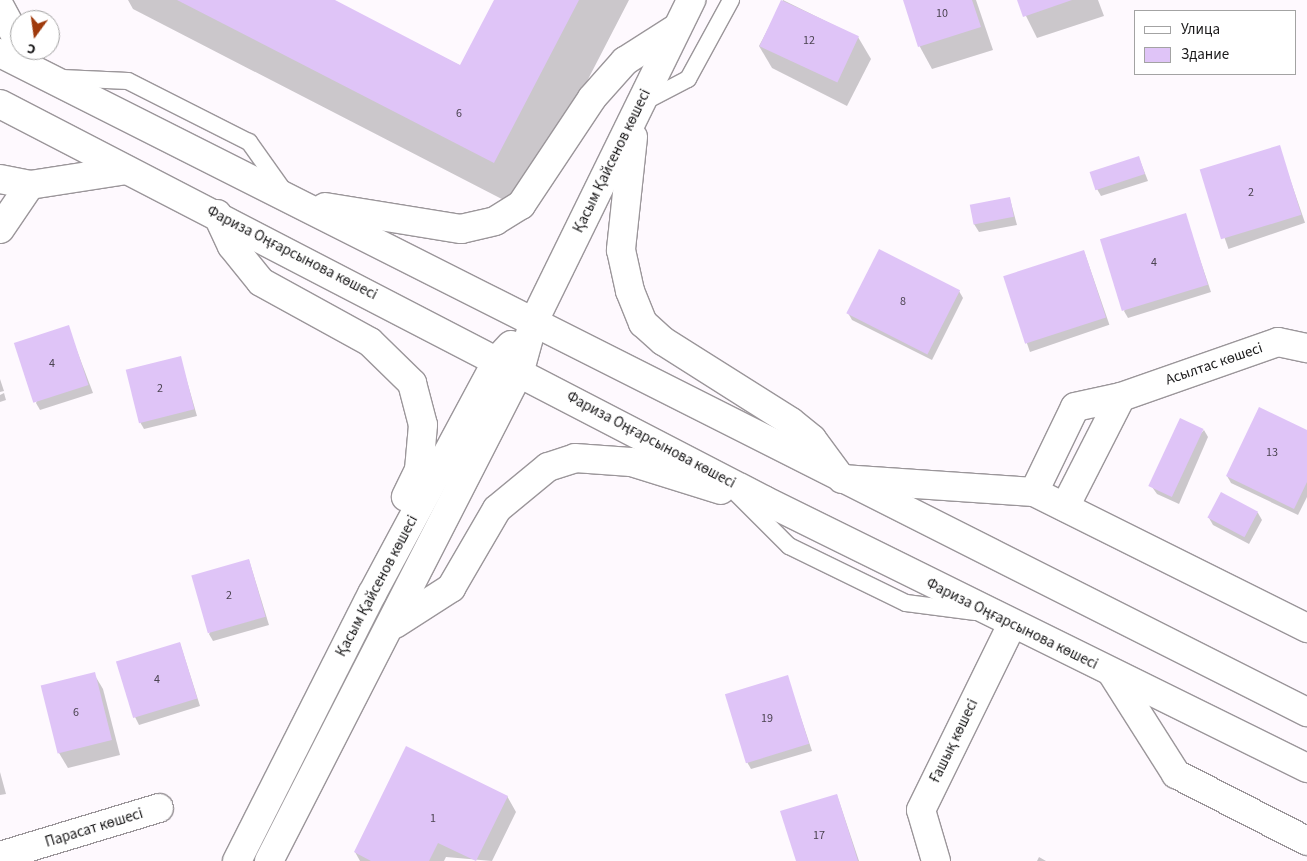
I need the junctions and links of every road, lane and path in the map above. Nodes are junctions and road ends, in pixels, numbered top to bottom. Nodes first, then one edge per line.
1 (691, 0) edge
2 (731, 0) edge
3 (3, 6) edge
4 (10, 22) edge
5 (675, 29) junction
6 (0, 53) edge
7 (0, 62) edge
8 (36, 66) edge
9 (0, 104) edge
10 (638, 109) junction
11 (127, 170) junction
12 (0, 179) edge
13 (30, 185) junction
14 (291, 200) junction
15 (217, 214) junction
16 (0, 229) edge
17 (534, 323) junction
18 (1307, 348) edge
19 (509, 364) junction
20 (1122, 397) junction
21 (842, 479) junction
22 (728, 485) junction
23 (1034, 492) junction
24 (1065, 507) junction
25 (372, 594) junction
26 (1002, 619) junction
27 (390, 628) junction
28 (1307, 628) edge
29 (1112, 673) junction
30 (1307, 712) edge
31 (1307, 768) edge
32 (160, 808) dead end
33 (1307, 841) edge
34 (0, 856) edge
35 (237, 861) edge
36 (269, 861) edge
37 (936, 861) edge

1 - 5 street, Қасым Қайсенов көшесі
2 - 10 lane
3 - 4 street
5 - 10 street, Қасым Қайсенов көшесі
5 - 14 street
6 - 8 street
7 - 8 street
8 - 14 street
9 - 11 street, Фариза Оңғарсынова көшесі
10 - 17 street, Қасым Қайсенов көшесі
10 - 21 street
11 - 13 street
11 - 15 street, Фариза Оңғарсынова көшесі
12 - 13 street
13 - 16 street
14 - 17 street
15 - 19 street, Фариза Оңғарсынова көшесі
15 - 25 street
17 - 19 street, Қасым Қайсенов көшесі
17 - 21 street
18 - 20 street, Асылтас көшесі
19 - 22 street, Фариза Оңғарсынова көшесі
19 - 25 street, Қасым Қайсенов көшесі
19 - 27 street, Қасым Қайсенов көшесі
20 - 23 street, Асылтас көшесі
20 - 24 street
21 - 23 street
21 - 30 street
22 - 26 street, Фариза Оңғарсынова көшесі
22 - 26 lane
22 - 27 street
23 - 24 street
24 - 28 street
25 - 35 street, Қасым Қайсенов көшесі
26 - 29 street, Фариза Оңғарсынова көшесі
26 - 37 street, Ғашық көшесі
27 - 36 street, Қасым Қайсенов көшесі
29 - 31 street, Фариза Оңғарсынова көшесі
29 - 33 street
32 - 34 street, Парасат көшесі

